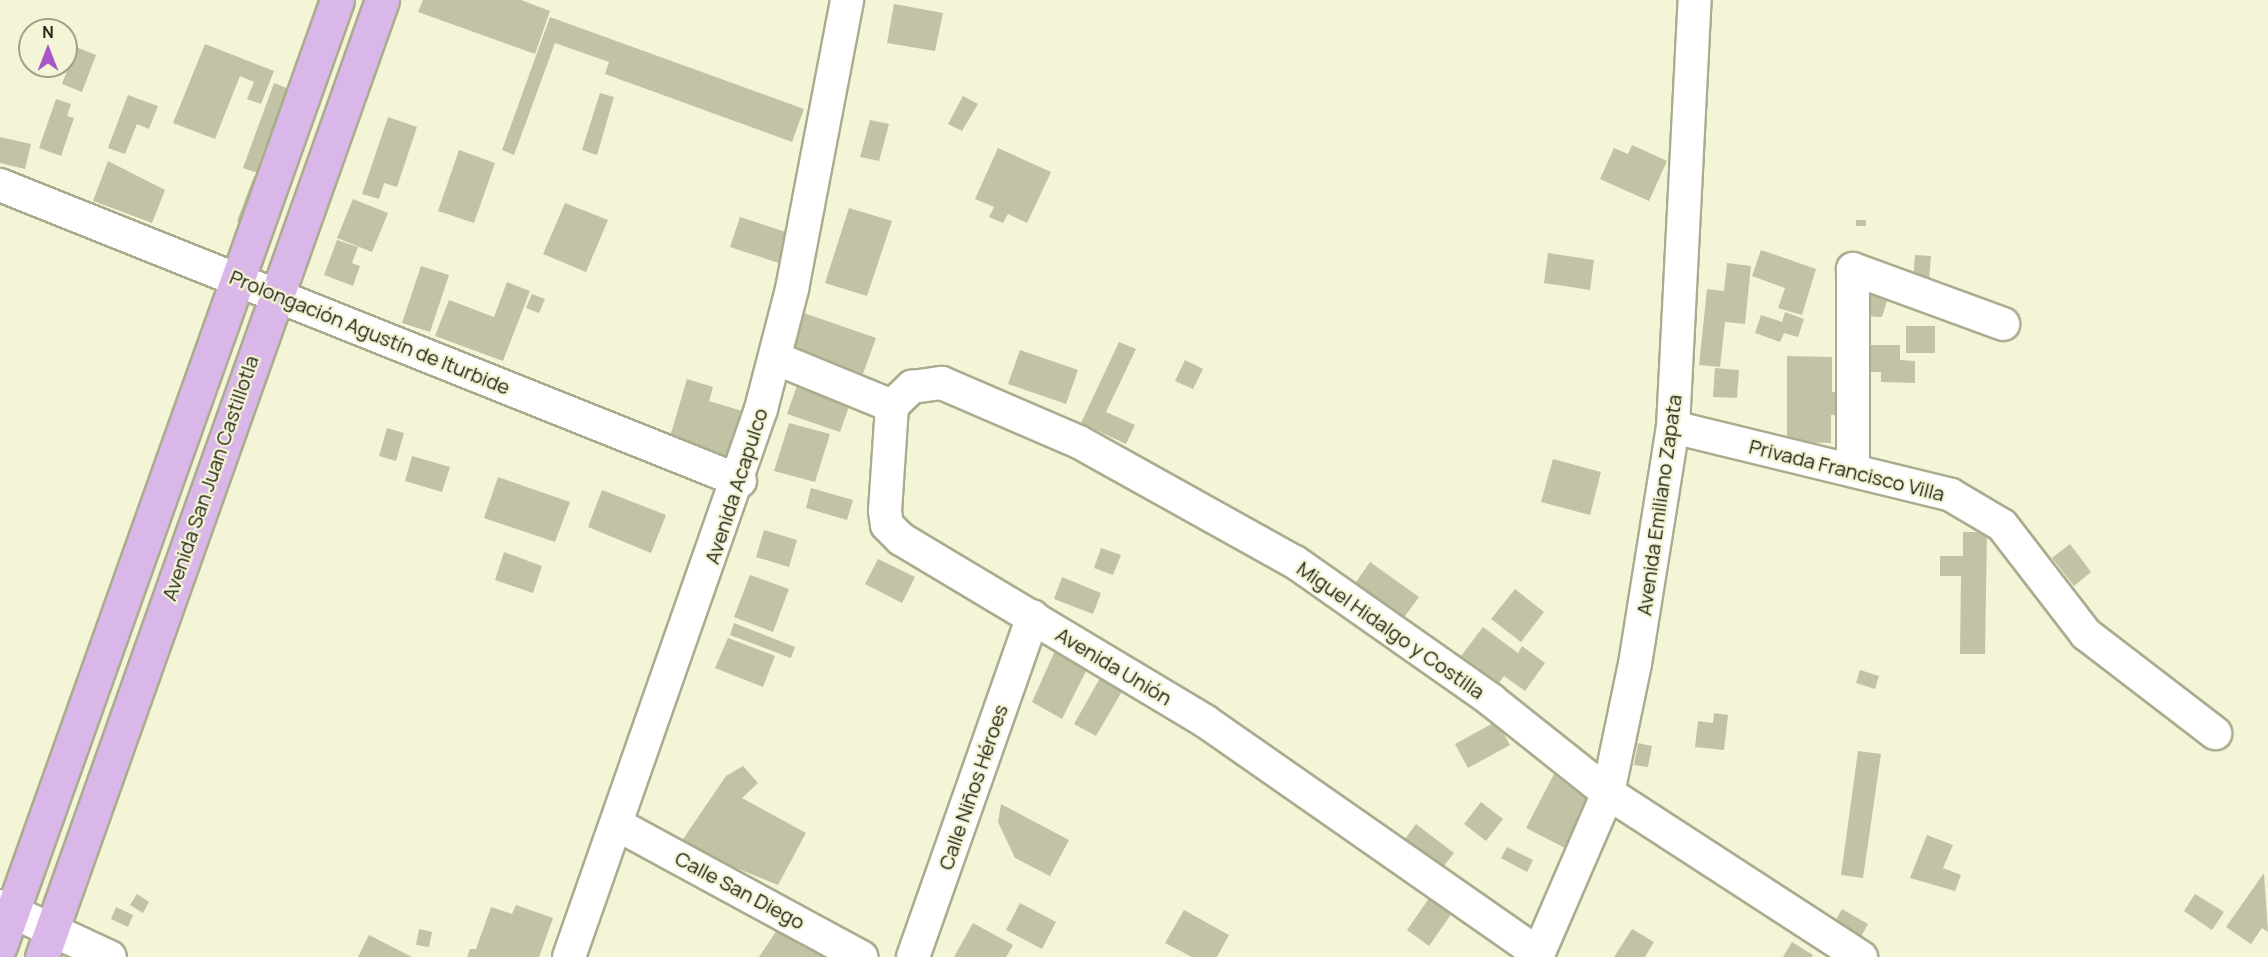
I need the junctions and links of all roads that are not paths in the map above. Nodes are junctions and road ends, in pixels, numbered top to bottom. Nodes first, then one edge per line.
1 (337, 0) edge
2 (382, 0) edge
3 (848, 0) edge
4 (1695, 0) edge
5 (0, 185) edge
6 (241, 280) junction
7 (275, 294) junction
8 (2003, 324) dead end
9 (775, 358) junction
10 (892, 406) junction
11 (1673, 428) junction
12 (1853, 470) junction
13 (740, 481) junction
14 (1033, 617) junction
15 (2215, 733) dead end
16 (1608, 793) junction
17 (618, 825) junction
18 (6, 909) edge
19 (47, 943) edge
20 (0, 946) edge
21 (1538, 955) edge
22 (110, 957) edge
23 (569, 957) edge
24 (861, 957) edge
25 (913, 957) edge
26 (1861, 957) edge

1 - 6 main road, Avenida San Juan Castillotla
2 - 7 main road, Avenida San Juan Castillotla
3 - 9 street, Avenida Acapulco
4 - 11 street, Avenida Emiliano Zapata
5 - 6 street, Prolongación Agustín de Iturbide
6 - 7 street, Prolongación Agustín de Iturbide
6 - 18 main road, Avenida San Juan Castillotla
7 - 13 street, Prolongación Agustín de Iturbide
7 - 19 main road, Avenida San Juan Castillotla
8 - 12 street
9 - 10 street
9 - 13 street, Avenida Acapulco
10 - 14 street, Avenida Unión
10 - 16 street, Miguel Hidalgo y Costilla
11 - 12 street, Privada Francisco Villa
11 - 16 street, Avenida Emiliano Zapata
12 - 15 street, Privada Francisco Villa
13 - 17 street, Avenida Acapulco
14 - 21 street, Avenida Unión
14 - 25 street, Calle Niños Héroes
16 - 21 street, Avenida Emiliano Zapata
16 - 26 street, Miguel Hidalgo y Costilla
17 - 23 street, Avenida Acapulco
17 - 24 street, Calle San Diego
18 - 19 street
18 - 20 main road, Avenida San Juan Castillotla
19 - 22 street

